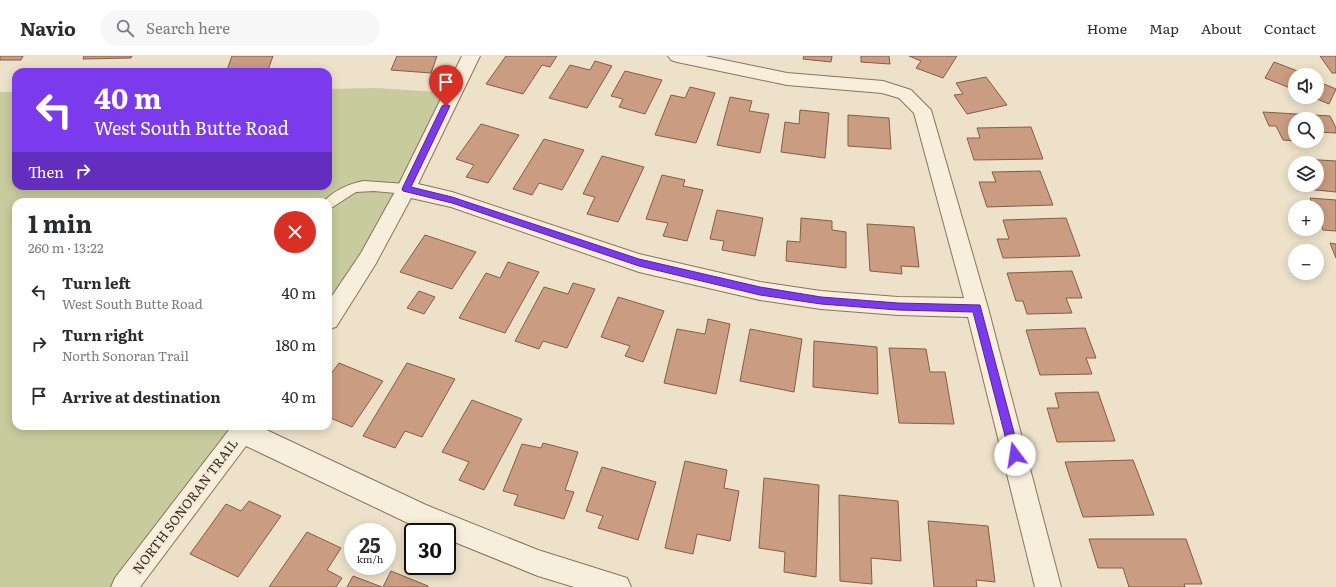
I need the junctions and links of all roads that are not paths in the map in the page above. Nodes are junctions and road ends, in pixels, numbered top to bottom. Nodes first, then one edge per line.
1 (471, 56) edge
2 (677, 56) edge
3 (406, 189) junction
4 (332, 200) edge
5 (977, 308) junction
6 (332, 314) edge
7 (243, 430) edge
8 (246, 430) edge
9 (124, 587) edge
10 (618, 587) edge
11 (1048, 587) edge

1 - 3 street
2 - 5 street
3 - 4 lane
3 - 5 street
3 - 6 street
5 - 11 street
7 - 9 street, NORTH SONORAN TRAIL
8 - 10 street

